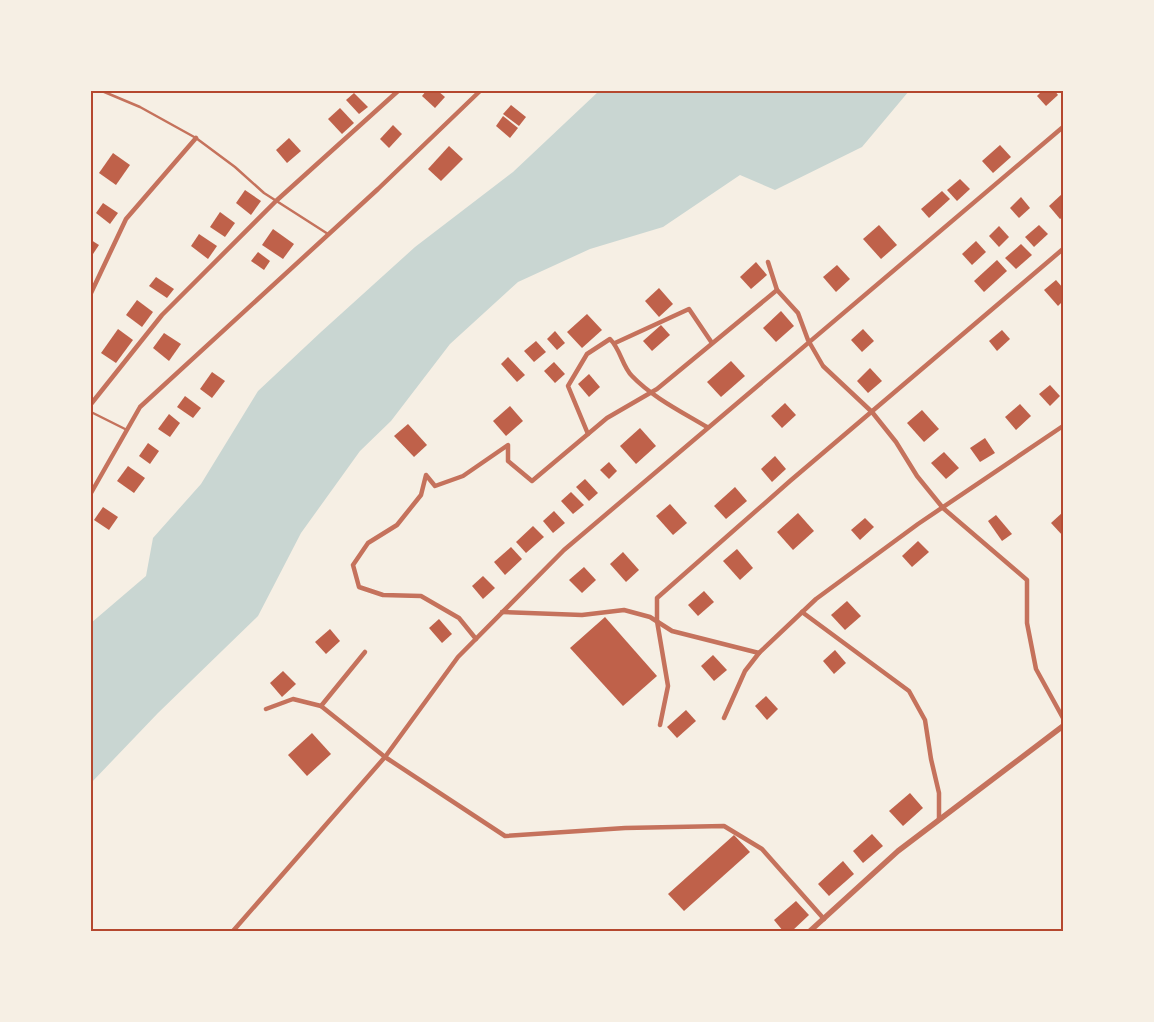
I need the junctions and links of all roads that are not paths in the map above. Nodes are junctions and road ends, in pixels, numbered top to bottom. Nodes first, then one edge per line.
1 (102, 91) edge
2 (398, 91) edge
3 (480, 91) edge
4 (1063, 127) edge
5 (196, 138) junction
6 (276, 201) junction
7 (329, 234) junction
8 (1063, 249) edge
9 (768, 262) dead end
10 (777, 290) junction
11 (91, 293) edge
12 (808, 340) junction
13 (615, 343) junction
14 (712, 343) junction
15 (652, 392) junction
16 (91, 404) edge
17 (91, 412) edge
18 (872, 412) junction
19 (1063, 426) edge
20 (707, 427) junction
21 (127, 430) junction
22 (588, 434) junction
23 (91, 493) edge
24 (942, 508) junction
25 (502, 612) junction
26 (802, 612) junction
27 (657, 621) junction
28 (476, 639) junction
29 (365, 652) dead end
30 (759, 653) junction
31 (321, 706) junction
32 (266, 709) dead end
33 (724, 718) dead end
34 (1063, 718) edge
35 (660, 725) dead end
36 (1063, 726) edge
37 (385, 757) junction
38 (939, 820) junction
39 (824, 919) junction
40 (233, 931) edge
41 (810, 931) edge

1 - 5 lane
2 - 6 street
3 - 7 street
4 - 12 street
5 - 6 lane
5 - 11 street
6 - 7 lane
6 - 16 street
7 - 21 street
8 - 18 street
9 - 10 street
10 - 12 street
10 - 14 street
12 - 18 street
12 - 20 street
13 - 14 street
13 - 15 street
13 - 22 street
14 - 15 street
15 - 20 street
15 - 22 street
17 - 21 lane
18 - 24 street
18 - 27 street
19 - 24 street
20 - 25 street
21 - 23 street
22 - 28 street
24 - 26 street
24 - 34 street
25 - 27 street
25 - 28 street
26 - 30 street
26 - 38 street
27 - 30 street
27 - 35 street
28 - 37 street
29 - 31 street
30 - 33 street
31 - 32 street
31 - 37 street
36 - 38 street
37 - 39 street
37 - 40 street
38 - 39 street
39 - 41 street

